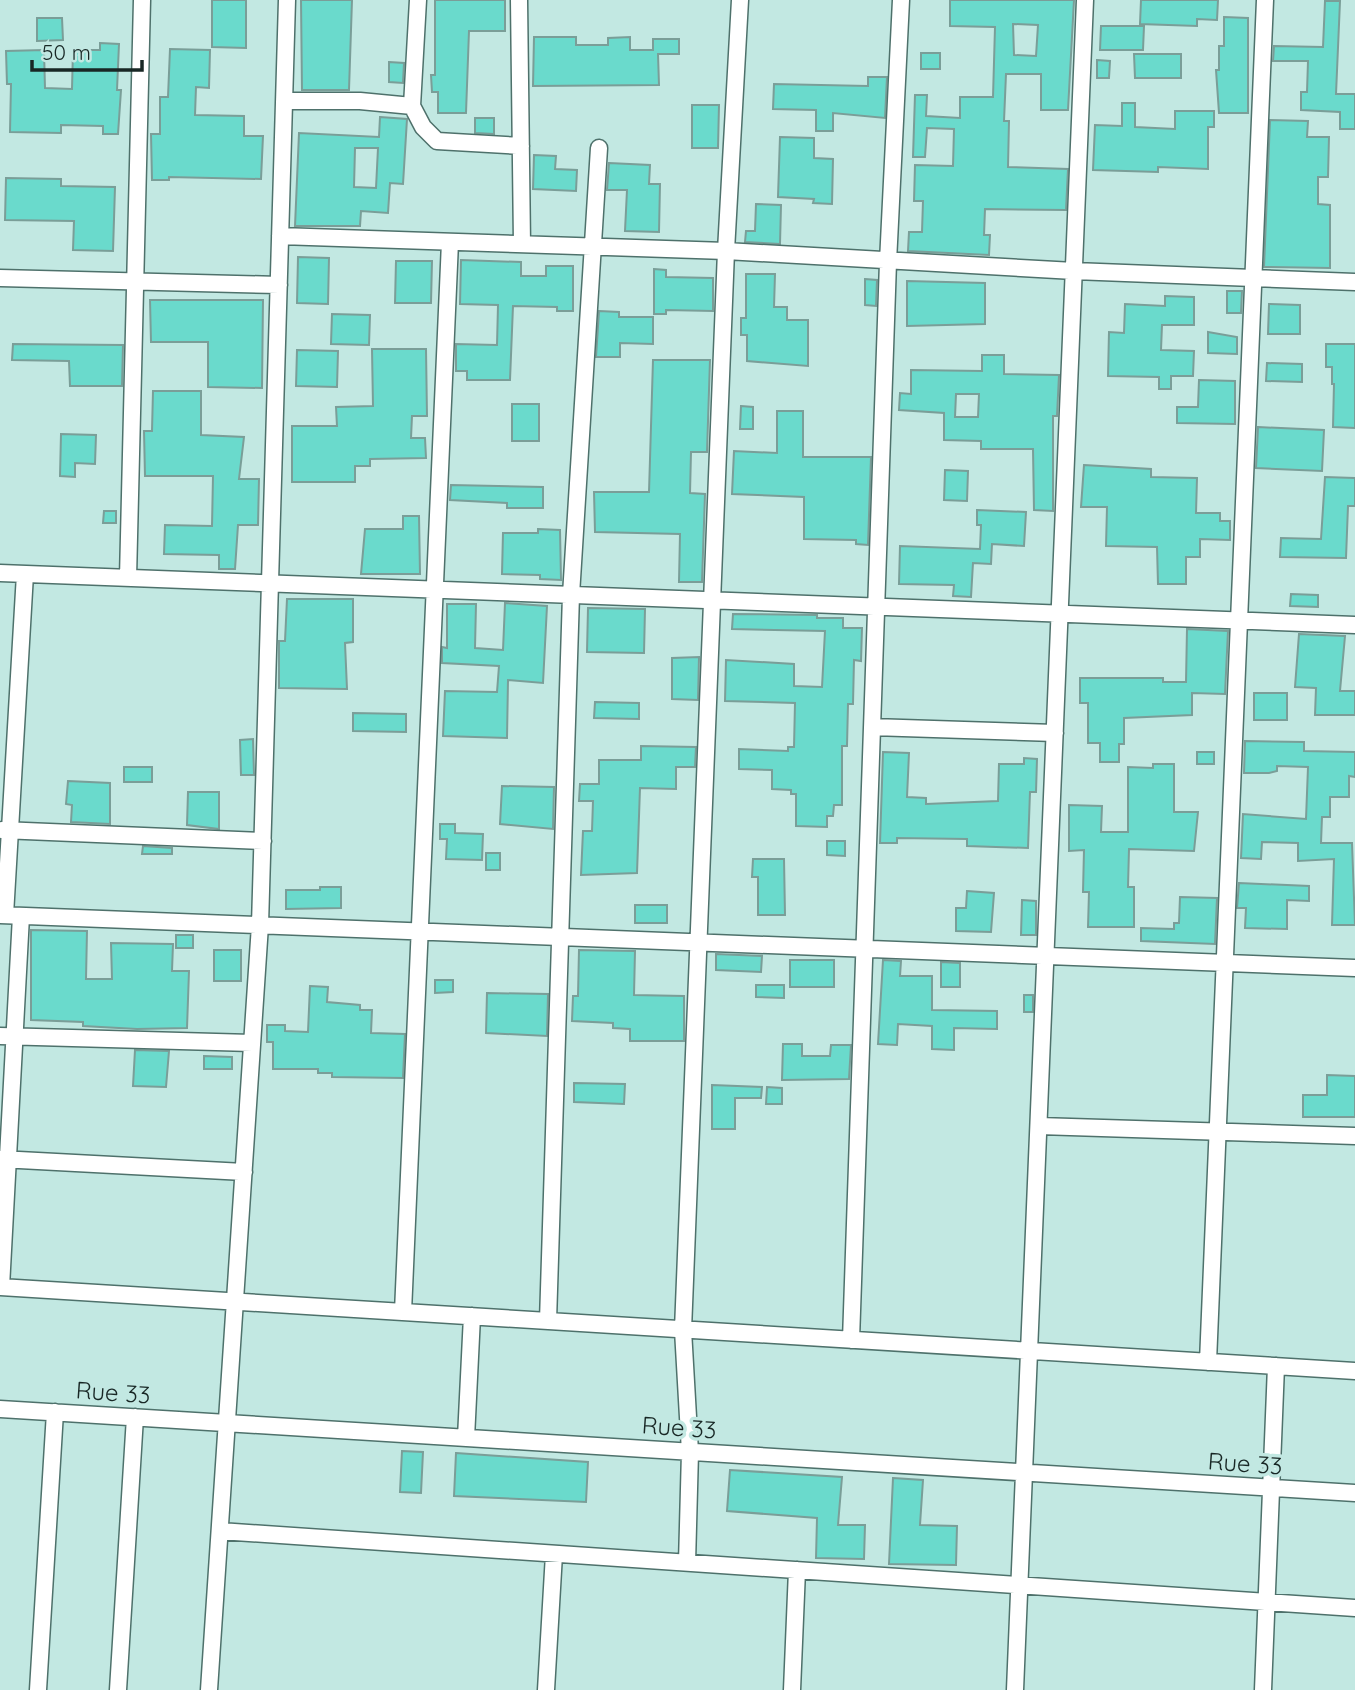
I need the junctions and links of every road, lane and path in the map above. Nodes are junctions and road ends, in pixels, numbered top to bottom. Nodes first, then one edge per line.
1 (142, 0) edge
2 (287, 0) edge
3 (418, 0) edge
4 (519, 0) edge
5 (740, 0) edge
6 (901, 0) edge
7 (1085, 0) edge
8 (1265, 0) edge
9 (284, 101) junction
10 (412, 106) junction
11 (521, 146) junction
12 (599, 149) dead end
13 (280, 236) junction
14 (450, 242) junction
15 (522, 244) junction
16 (593, 248) junction
17 (726, 251) junction
18 (888, 262) junction
19 (1074, 271) junction
20 (0, 278) edge
21 (1253, 278) junction
22 (135, 282) junction
23 (1355, 282) edge
24 (279, 285) junction
25 (0, 573) edge
26 (25, 574) junction
27 (128, 578) junction
28 (270, 583) junction
29 (433, 590) junction
30 (571, 595) junction
31 (715, 600) junction
32 (877, 607) junction
33 (1060, 614) junction
34 (1239, 620) junction
35 (1355, 625) edge
36 (872, 727) junction
37 (1055, 733) junction
38 (5, 830) edge
39 (263, 841) junction
40 (9, 915) edge
41 (260, 925) junction
42 (422, 932) junction
43 (560, 937) junction
44 (699, 942) junction
45 (863, 949) junction
46 (1046, 956) junction
47 (1225, 963) junction
48 (1355, 968) edge
49 (7, 1036) edge
50 (252, 1043) junction
51 (1039, 1126) junction
52 (1218, 1132) junction
53 (1355, 1136) edge
54 (4, 1159) edge
55 (244, 1172) junction
56 (0, 1287) edge
57 (235, 1302) junction
58 (403, 1312) junction
59 (472, 1316) junction
60 (548, 1321) junction
61 (683, 1329) junction
62 (851, 1340) junction
63 (1030, 1351) junction
64 (1209, 1362) junction
65 (1276, 1366) junction
66 (1355, 1371) edge
67 (0, 1409) edge
68 (55, 1412) junction
69 (135, 1417) junction
70 (227, 1423) junction
71 (466, 1438) junction
72 (690, 1452) junction
73 (1026, 1473) junction
74 (1271, 1488) junction
75 (1355, 1493) edge
76 (220, 1531) junction
77 (554, 1553) junction
78 (687, 1563) junction
79 (797, 1570) junction
80 (1021, 1585) junction
81 (1266, 1602) junction
82 (1355, 1608) edge
83 (38, 1690) edge
84 (118, 1690) edge
85 (209, 1690) edge
86 (546, 1690) edge
87 (792, 1690) edge
88 (1015, 1690) edge
89 (1262, 1690) edge

1 - 22 street
2 - 9 street
3 - 10 street
4 - 11 street
5 - 17 street
6 - 18 street
7 - 19 street
8 - 21 street
9 - 10 street
9 - 13 street
10 - 11 street
11 - 15 street
12 - 16 street
13 - 14 street
13 - 24 street
14 - 15 street
14 - 29 street
15 - 16 street
16 - 17 street
16 - 30 street
17 - 18 street
17 - 31 street
18 - 19 street
18 - 32 street
19 - 21 street
19 - 33 street
20 - 22 street
21 - 23 street
21 - 34 street
22 - 24 street
22 - 27 street
24 - 28 street
25 - 26 street
26 - 27 street
26 - 38 street
27 - 28 street
28 - 29 street
28 - 39 street
29 - 30 street
29 - 42 street
30 - 31 street
30 - 43 street
31 - 32 street
31 - 44 street
32 - 33 street
32 - 36 street
33 - 34 street
33 - 37 street
34 - 35 street
34 - 47 street
36 - 37 street
36 - 45 street
37 - 46 street
38 - 39 street
38 - 40 street
39 - 41 street
40 - 41 street
40 - 49 street
41 - 42 street
41 - 50 street
42 - 43 street
42 - 58 street
43 - 44 street
43 - 60 street
44 - 45 street
44 - 61 street
45 - 46 street
45 - 62 street
46 - 47 street
46 - 51 street
47 - 48 street
47 - 52 street
49 - 50 street
49 - 54 street
50 - 55 street
51 - 52 street
51 - 63 street
52 - 53 street
52 - 64 street
54 - 55 street
54 - 56 street
55 - 57 street
56 - 57 street
57 - 58 street
57 - 70 street
58 - 59 street
59 - 60 street
59 - 71 street
60 - 61 street
61 - 62 street
61 - 72 street
62 - 63 street
63 - 64 street
63 - 73 street
64 - 65 street
65 - 66 street
65 - 74 street
67 - 68 street, Rue 33
68 - 69 street, Rue 33
68 - 83 street
69 - 70 street, Rue 33
69 - 84 street
70 - 71 street, Rue 33
70 - 76 street
71 - 72 street, Rue 33
72 - 73 street, Rue 33
72 - 78 street
73 - 74 street, Rue 33
73 - 80 street
74 - 75 street, Rue 33
74 - 81 street
76 - 77 street
76 - 85 street
77 - 78 street
77 - 86 street
78 - 79 street
79 - 80 street
79 - 87 street
80 - 81 street
80 - 88 street
81 - 82 street
81 - 89 street

